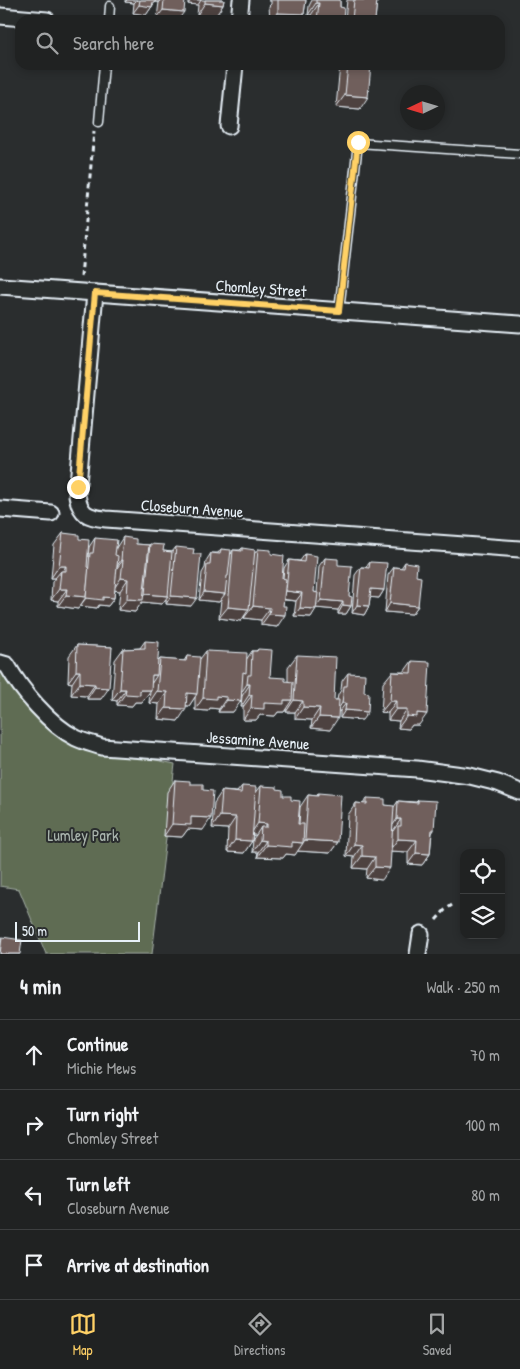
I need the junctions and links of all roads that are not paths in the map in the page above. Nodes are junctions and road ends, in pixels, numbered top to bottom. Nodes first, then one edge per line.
1 (241, 0) edge
2 (110, 6) dead end
3 (109, 15) edge
4 (240, 15) edge
5 (0, 16) edge
6 (15, 17) edge
7 (103, 70) edge
8 (235, 70) edge
9 (98, 122) road end
10 (229, 126) dead end
11 (520, 154) edge
12 (0, 286) edge
13 (95, 293) junction
14 (339, 311) junction
15 (520, 324) edge
16 (0, 509) edge
17 (51, 513) dead end
18 (520, 549) edge
19 (0, 663) edge
20 (0, 679) edge
21 (16, 681) junction
22 (520, 792) edge
23 (421, 934) dead end
24 (418, 954) edge

1 - 4 street
2 - 3 lane
5 - 6 street
7 - 9 lane
8 - 10 street
11 - 14 lane
12 - 13 street, Chomley Street
13 - 14 street, Chomley Street
13 - 18 street, Closeburn Avenue
14 - 15 street, Chomley Street
16 - 17 street
19 - 21 street, Jessamine Avenue
20 - 21 street
21 - 22 street, Jessamine Avenue
23 - 24 street

